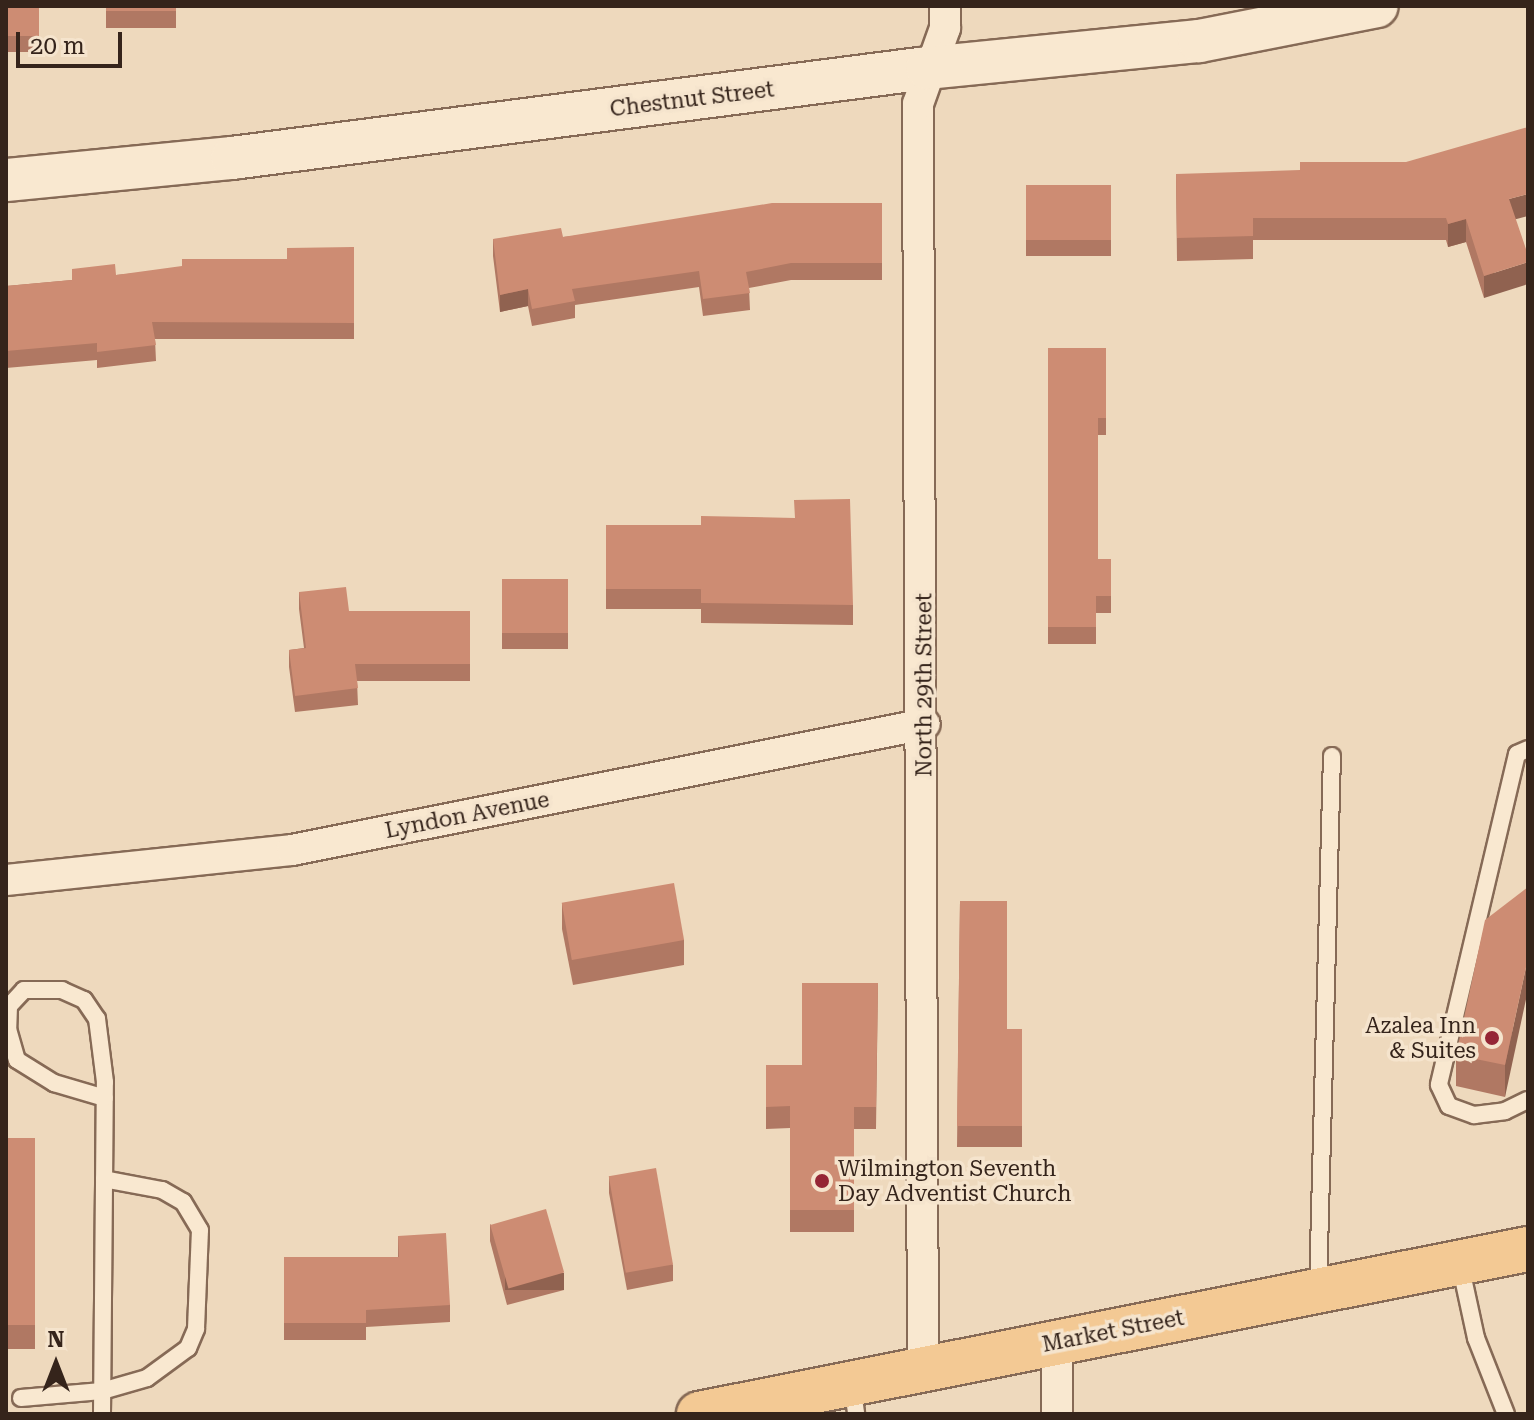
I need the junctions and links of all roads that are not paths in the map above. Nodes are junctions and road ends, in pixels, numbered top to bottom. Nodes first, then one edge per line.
1 (945, 6) edge
2 (1377, 6) edge
3 (927, 68) junction
4 (6, 180) edge
5 (925, 724) junction
6 (1528, 749) edge
7 (1332, 756) dead end
8 (6, 880) edge
9 (105, 1098) junction
10 (1528, 1100) edge
11 (104, 1179) junction
12 (1528, 1249) edge
13 (1460, 1262) junction
14 (1318, 1290) junction
15 (1057, 1342) junction
16 (923, 1369) junction
17 (102, 1391) junction
18 (21, 1398) dead end
19 (854, 1399) edge
20 (102, 1414) edge
21 (699, 1414) edge
22 (1057, 1414) edge
23 (1506, 1414) edge

1 - 3 street, North 29th Street
2 - 3 street, Chestnut Street
3 - 4 street, Chestnut Street
3 - 5 street, North 29th Street
5 - 8 street, Lyndon Avenue
5 - 16 street, North 29th Street
6 - 10 lane
7 - 14 lane
9 - 9 lane
9 - 11 lane
11 - 17 lane
11 - 17 lane
12 - 13 main road, Market Street
13 - 14 main road, Market Street
13 - 23 lane
14 - 15 main road, Market Street
15 - 16 main road, Market Street
15 - 22 street
16 - 19 main road, Market Street
17 - 18 lane
17 - 20 lane
19 - 21 main road, Market Street

